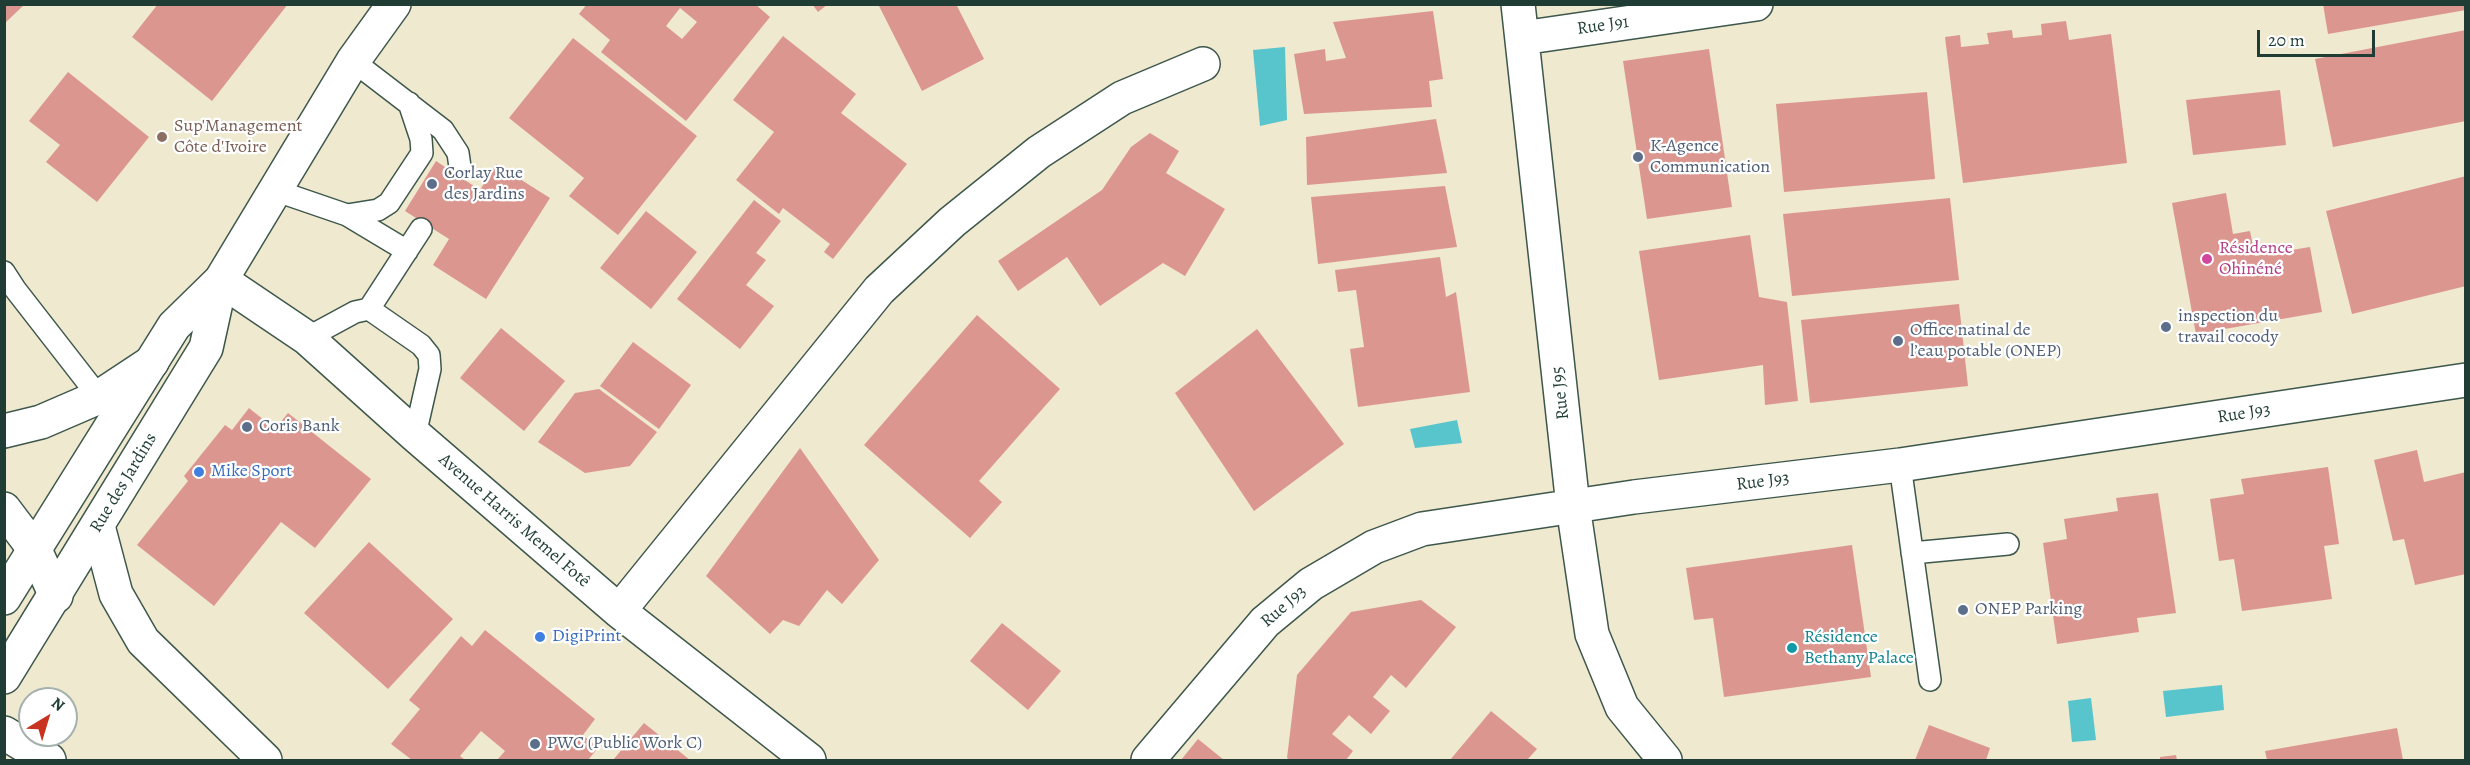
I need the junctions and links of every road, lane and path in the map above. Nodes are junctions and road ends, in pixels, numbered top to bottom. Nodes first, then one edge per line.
1 (394, 4) edge
2 (1518, 4) edge
3 (1756, 4) edge
4 (1522, 38) junction
5 (353, 61) junction
6 (1203, 64) dead end
7 (409, 103) junction
8 (460, 167) dead end
9 (274, 190) junction
10 (347, 215) junction
11 (421, 229) dead end
12 (407, 251) junction
13 (4, 272) edge
14 (221, 280) junction
15 (369, 309) junction
16 (307, 338) junction
17 (152, 362) junction
18 (2466, 380) edge
19 (99, 397) junction
20 (4, 431) edge
21 (415, 435) junction
22 (1900, 465) junction
23 (1573, 506) junction
24 (4, 509) edge
25 (98, 526) junction
26 (2008, 544) dead end
27 (35, 550) junction
28 (1912, 553) junction
29 (56, 596) junction
30 (4, 598) edge
31 (619, 611) junction
32 (4, 677) edge
33 (1930, 680) dead end
34 (4, 733) edge
35 (49, 760) edge
36 (265, 760) edge
37 (809, 760) edge
38 (1148, 760) edge
39 (1665, 760) edge

1 - 5 main road, Rue des Jardins
2 - 4 main road, Rue J95
3 - 4 main road, Rue J91
4 - 23 main road, Rue J95
5 - 7 lane
5 - 9 main road, Rue des Jardins
6 - 31 main road
7 - 8 lane
7 - 10 lane
9 - 10 lane
9 - 14 main road, Rue des Jardins
10 - 12 lane
11 - 12 lane
12 - 15 lane
13 - 19 lane
14 - 16 main road, Avenue Harris Memel Fotê
14 - 17 main road, Rue des Jardins
14 - 25 main road, Rue des Jardins
15 - 16 lane
15 - 21 lane
16 - 21 main road, Avenue Harris Memel Fotê
17 - 19 main road
17 - 27 main road, Rue des Jardins
18 - 22 main road, Rue J93
19 - 20 main road
21 - 31 main road, Avenue Harris Memel Fotê
22 - 23 main road, Rue J93
22 - 28 lane
23 - 38 main road, Rue J93
23 - 39 main road, Rue J95
24 - 27 main road
25 - 29 main road, Rue des Jardins
25 - 36 main road
26 - 28 lane
27 - 29 main road
27 - 30 main road, Rue des Jardins
28 - 33 lane
29 - 32 main road, Rue des Jardins
31 - 37 main road, Avenue Harris Memel Fotê
34 - 35 main road

